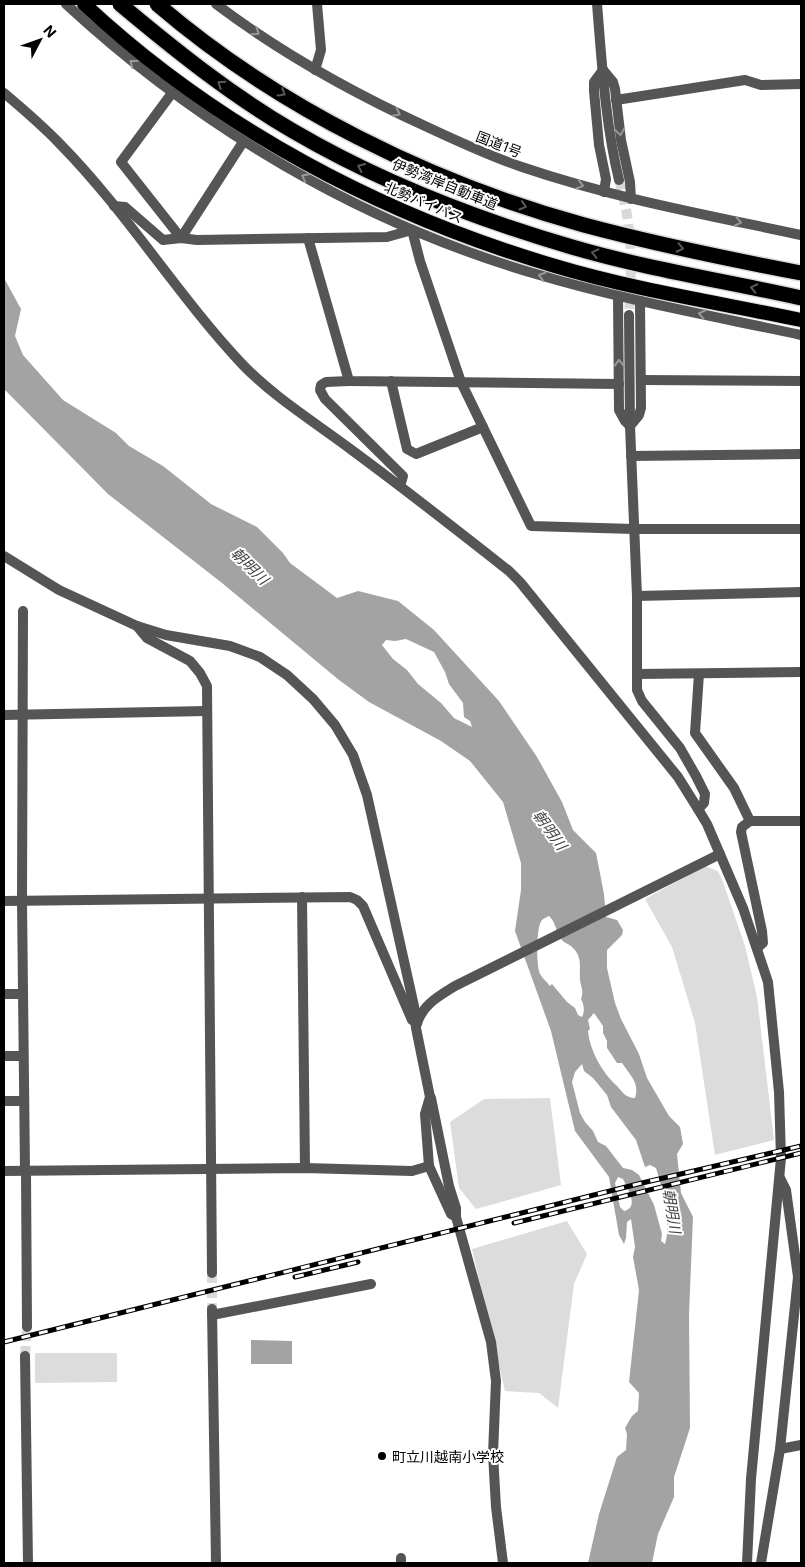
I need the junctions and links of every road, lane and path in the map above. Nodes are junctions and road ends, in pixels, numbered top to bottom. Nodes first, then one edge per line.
1 (66, 4) edge
2 (84, 4) edge
3 (120, 4) edge
4 (157, 4) edge
5 (216, 4) edge
6 (317, 4) edge
7 (597, 4) edge
8 (315, 70) junction
9 (603, 70) junction
10 (801, 84) edge
11 (4, 93) edge
12 (172, 93) junction
13 (616, 100) junction
14 (243, 142) junction
15 (620, 180) tunnel mouth
16 (604, 192) junction
17 (631, 199) junction
18 (114, 206) junction
19 (412, 230) junction
20 (801, 235) edge
21 (181, 238) junction
22 (308, 238) junction
23 (801, 274) edge
24 (618, 296) junction
25 (801, 298) edge
26 (640, 301) junction
27 (629, 315) tunnel mouth
28 (801, 320) edge
29 (801, 336) edge
30 (642, 380) junction
31 (801, 380) edge
32 (349, 381) junction
33 (391, 381) junction
34 (461, 382) junction
35 (619, 384) junction
36 (630, 426) junction
37 (483, 427) junction
38 (801, 454) edge
39 (631, 456) junction
40 (400, 486) junction
41 (634, 529) junction
42 (801, 529) edge
43 (4, 556) edge
44 (801, 592) edge
45 (637, 596) junction
46 (24, 611) dead end
47 (137, 626) junction
48 (801, 672) edge
49 (638, 674) junction
50 (699, 674) junction
51 (207, 711) junction
52 (4, 715) edge
53 (24, 715) junction
54 (698, 809) junction
55 (750, 821) junction
56 (801, 821) edge
57 (720, 854) junction
58 (302, 897) junction
59 (208, 899) junction
60 (4, 900) edge
61 (22, 900) junction
62 (757, 948) junction
63 (4, 994) edge
64 (23, 994) junction
65 (416, 1028) junction
66 (4, 1056) edge
67 (23, 1056) junction
68 (430, 1097) junction
69 (4, 1101) edge
70 (24, 1101) junction
71 (429, 1166) junction
72 (305, 1168) junction
73 (210, 1169) junction
74 (4, 1171) edge
75 (26, 1171) junction
76 (780, 1177) junction
77 (456, 1217) junction
78 (801, 1251) edge
79 (212, 1273) tunnel mouth
80 (798, 1277) junction
81 (371, 1284) dead end
82 (27, 1327) tunnel mouth
83 (796, 1342) edge
84 (26, 1356) tunnel mouth
85 (801, 1445) edge
86 (780, 1449) junction
87 (28, 1563) edge
88 (216, 1563) edge
89 (503, 1563) edge
90 (747, 1563) edge
91 (761, 1563) edge

12 -> 1 street
2 - 28 highway, 北勢バイパス
25 -> 3 highway, 伊勢湾岸自動車道, bridge
4 -> 23 highway, 伊勢湾岸自動車道, bridge
5 -> 8 street, 国道1号
6 - 8 street
7 - 9 street
8 -> 16 street, 国道1号
9 - 13 street
9 - 15 street
9 - 16 street
10 - 13 street
11 - 18 street
12 - 14 street
12 - 21 street
13 -> 17 street
19 -> 14 street
14 - 21 street
16 - 17 street, 国道1号
17 -> 20 street, 国道1号
18 - 21 street
18 - 40 street
19 - 22 street
24 -> 19 street
19 - 34 street
21 - 22 street
22 - 32 street
24 - 26 street
35 -> 24 street
29 -> 26 street
26 - 30 street
27 - 36 street
30 - 31 street
30 - 36 street
32 - 33 street
32 - 40 street
33 - 34 street
33 - 37 street
34 - 35 street
34 - 37 street
35 - 36 street
36 - 39 street
37 - 41 street
38 - 39 street
39 - 41 street
40 - 54 street
41 - 42 street
41 - 45 street
43 - 47 street
44 - 45 street
45 - 49 street
46 - 53 street
47 - 51 street
47 - 65 street
48 - 50 street
49 - 50 street
49 - 54 street
50 - 55 street
51 - 53 street
51 - 59 street
52 - 53 street
53 - 61 street
54 - 57 street
55 - 56 street
55 - 62 street
57 - 62 street
57 - 65 street
58 - 59 street
58 - 65 street
58 - 72 street
59 - 61 street
59 - 73 street
60 - 61 street
61 - 64 street
62 - 76 street
63 - 64 street
64 - 67 street
65 - 68 street
66 - 67 street
67 - 70 street
68 - 71 street
68 - 77 street
69 - 70 street
70 - 75 street
71 - 72 street
71 - 77 street
72 - 73 street
73 - 75 street
73 - 79 street
74 - 75 street
75 - 82 street
76 - 80 street
76 - 90 street
77 - 89 street
78 - 80 street
80 - 83 street
81 - 88 street
83 - 86 street
84 - 87 street
85 - 86 street
86 - 91 street

